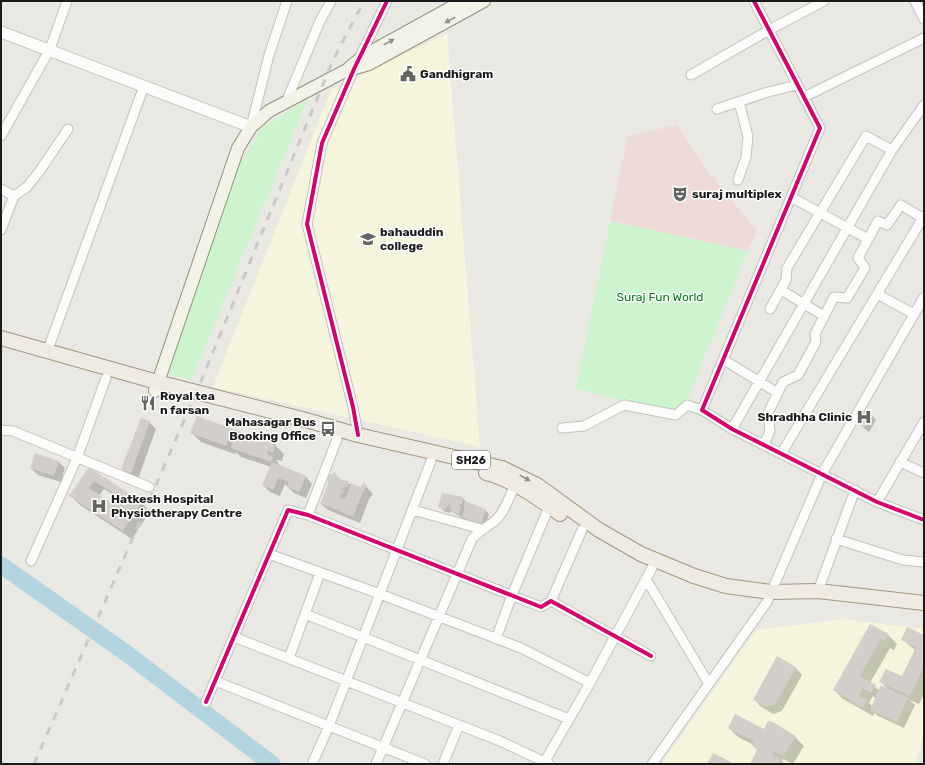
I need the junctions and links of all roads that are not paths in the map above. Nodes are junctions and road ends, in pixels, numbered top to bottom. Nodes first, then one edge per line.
1 (67, 1) edge
2 (287, 1) edge
3 (331, 1) edge
4 (387, 1) edge
5 (463, 1) edge
6 (484, 1) edge
7 (754, 1) edge
8 (824, 1) edge
9 (915, 1) edge
10 (924, 19) edge
11 (769, 30) junction
12 (1, 32) edge
13 (924, 38) edge
14 (50, 49) junction
15 (353, 67) junction
16 (691, 75) dead end
17 (798, 85) junction
18 (144, 86) junction
19 (804, 97) junction
20 (287, 100) junction
21 (739, 102) junction
22 (924, 105) edge
23 (717, 109) dead end
24 (251, 127) junction
25 (68, 129) dead end
26 (1, 136) edge
27 (892, 150) junction
28 (738, 180) dead end
29 (1, 189) edge
30 (14, 196) junction
31 (791, 197) junction
32 (820, 213) junction
33 (924, 218) edge
34 (846, 227) junction
35 (1, 230) edge
36 (868, 239) junction
37 (781, 290) junction
38 (877, 294) junction
39 (924, 297) edge
40 (803, 304) junction
41 (770, 309) dead end
42 (914, 314) junction
43 (824, 316) junction
44 (1, 338) edge
45 (1, 347) edge
46 (47, 352) junction
47 (724, 360) junction
48 (106, 378) junction
49 (759, 381) junction
50 (156, 386) junction
51 (778, 393) junction
52 (702, 410) junction
53 (924, 422) edge
54 (562, 428) dead end
55 (732, 429) junction
56 (1, 430) edge
57 (358, 435) junction
58 (337, 439) junction
59 (764, 445) junction
60 (781, 454) junction
61 (77, 458) junction
62 (431, 461) junction
63 (900, 462) junction
64 (924, 473) edge
65 (822, 474) junction
66 (515, 485) junction
67 (149, 487) dead end
68 (855, 490) junction
69 (548, 501) junction
70 (878, 502) junction
71 (413, 510) junction
72 (308, 515) junction
73 (924, 520) edge
74 (481, 529) junction
75 (582, 530) junction
76 (836, 539) junction
77 (397, 550) junction
78 (269, 554) junction
79 (31, 562) dead end
80 (924, 562) edge
81 (320, 573) junction
82 (649, 573) junction
83 (457, 574) junction
84 (818, 591) junction
85 (380, 594) junction
86 (512, 595) junction
87 (769, 597) junction
88 (551, 601) junction
89 (924, 603) edge
90 (924, 611) edge
91 (305, 614) junction
92 (439, 616) junction
93 (615, 636) junction
94 (234, 637) junction
95 (363, 637) junction
96 (496, 639) junction
97 (651, 656) dead end
98 (289, 658) junction
99 (420, 659) junction
100 (215, 681) junction
101 (346, 681) junction
102 (590, 684) junction
103 (709, 684) junction
104 (206, 702) dead end
105 (402, 702) junction
106 (569, 719) junction
107 (459, 725) junction
108 (328, 726) junction
109 (383, 747) junction
110 (532, 756) junction
111 (547, 763) edge
112 (312, 764) edge
113 (376, 764) edge
114 (425, 764) edge
115 (443, 764) edge
116 (528, 764) edge
117 (652, 764) edge

1 - 14 street
2 - 24 street
3 - 20 street
4 - 15 street
15 -> 5 main road
6 -> 15 main road
7 - 11 street
8 - 11 street
9 - 10 street
11 - 16 street
11 - 17 street
12 - 14 street
13 - 19 street
14 - 18 street
14 - 26 street
15 - 20 main road
15 - 57 street
17 - 19 street
17 - 21 street
18 - 24 street
18 - 46 street
19 - 31 street
20 - 24 main road
21 - 23 street
21 - 28 street
22 - 27 street
24 - 50 main road
25 - 30 street
27 - 32 street
27 - 34 street
29 - 30 street
30 - 35 street
31 - 32 street
31 - 47 street
32 - 34 street
32 - 37 street
33 - 36 street
33 - 38 street
34 - 36 street
34 - 40 street
36 - 43 street
37 - 40 street
37 - 41 street
38 - 42 street
38 - 60 street
39 - 42 street
40 - 43 street
40 - 49 street
42 - 65 street
43 - 51 street
44 - 46 main road, SH26
45 - 48 main road, SH26
46 - 50 main road, SH26
47 - 49 street
47 - 52 street
48 - 50 main road, SH26
48 - 61 street
49 - 51 street
49 - 55 street
50 - 57 main road, SH26
50 - 58 main road, SH26
51 - 59 street
52 - 54 street
52 - 55 street
53 - 63 street
55 - 59 street
56 - 61 street
57 -> 69 main road, SH26
58 - 62 main road, SH26
58 - 72 street
59 - 60 street
60 - 65 street
61 - 67 street
61 - 79 street
62 - 66 main road, SH26
62 - 71 street
63 - 64 street
63 - 70 street
65 - 68 street
65 - 87 street
66 - 69 main road, SH26
66 - 74 street
68 - 70 street
68 - 76 street
69 - 75 main road, SH26
69 - 86 street
69 - 87 main road, SH26
70 - 73 street
71 - 74 street
71 - 77 street
72 - 77 street
72 - 78 street
74 - 83 street
75 - 82 main road, SH26
75 - 88 street
76 - 80 street
76 - 84 street
77 - 83 street
77 - 85 street
78 - 81 street
78 - 94 street
81 - 85 street
81 - 91 street
82 - 87 main road, SH26
82 - 93 street
82 - 103 street
83 - 86 street
83 - 92 street
84 - 87 main road, SH26
84 - 89 main road, SH26
85 - 92 street
85 - 95 street
86 - 88 street
86 - 96 street
87 - 90 main road, SH26
87 - 103 street
88 - 93 street
91 - 95 street
91 - 98 street
92 - 96 street
92 - 99 street
93 - 97 street
93 - 102 street
94 - 98 street
94 - 100 street
95 - 99 street
95 - 101 street
96 - 102 street
98 - 101 street
99 - 105 street
99 - 106 street
100 - 104 street
100 - 108 street
101 - 105 street
101 - 108 street
102 - 106 street
103 - 117 street
105 - 107 street
105 - 109 street
106 - 111 street
107 - 110 street
107 - 115 street
108 - 109 street
108 - 112 street
109 - 113 street
109 - 114 street
110 - 111 street
110 - 116 street

